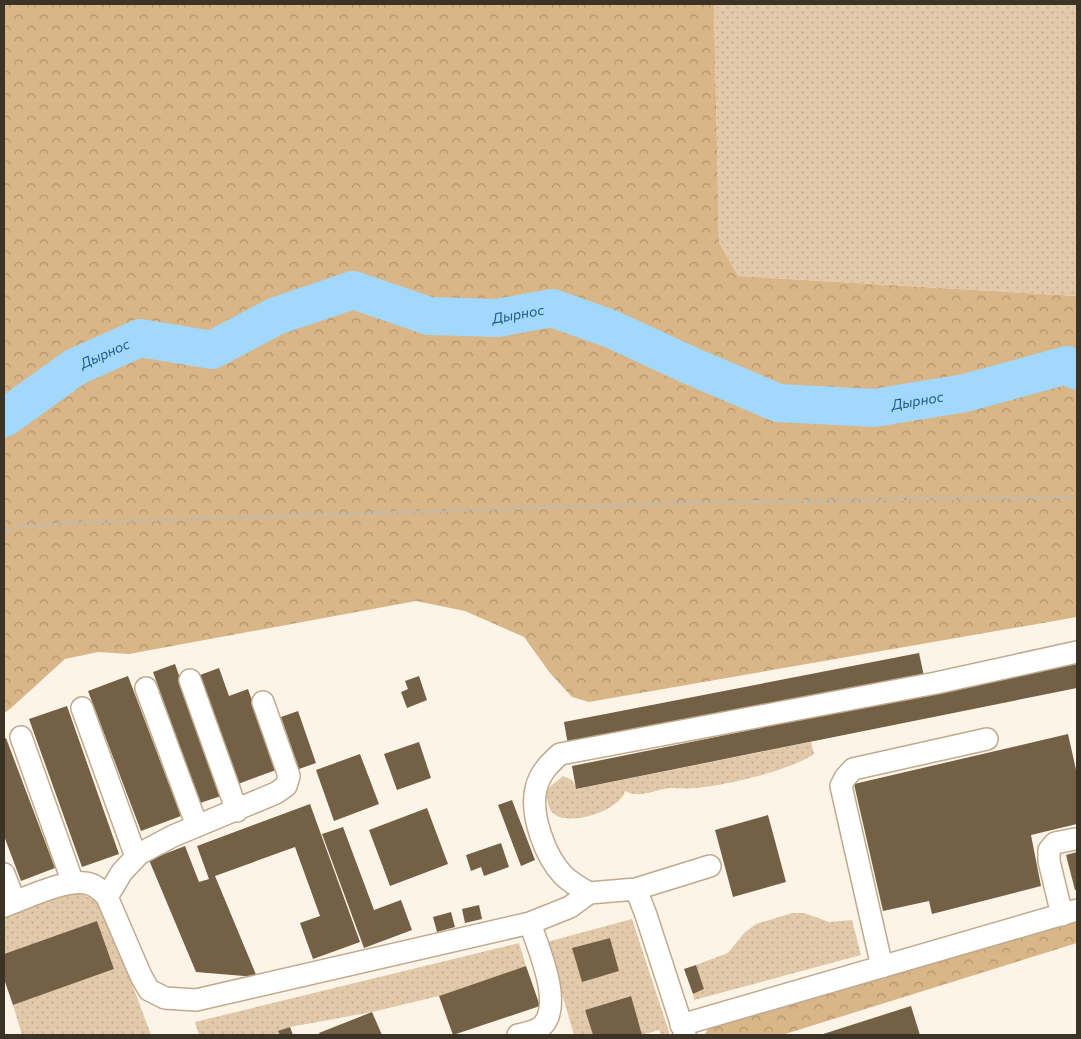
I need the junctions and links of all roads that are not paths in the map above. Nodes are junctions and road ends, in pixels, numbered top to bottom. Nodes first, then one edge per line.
1 (1077, 652) edge
2 (190, 680) dead end
3 (146, 688) dead end
4 (263, 702) dead end
5 (82, 708) dead end
6 (21, 737) dead end
7 (987, 739) dead end
8 (237, 811) junction
9 (198, 826) junction
10 (1075, 838) dead end
11 (136, 857) junction
12 (710, 866) dead end
13 (4, 874) edge
14 (72, 883) junction
15 (636, 889) junction
16 (588, 893) junction
17 (108, 897) junction
18 (9, 904) edge
19 (1070, 913) edge
20 (530, 923) junction
21 (882, 967) junction
22 (683, 1030) edge
23 (518, 1035) edge

1 - 16 lane
2 - 8 lane
3 - 9 lane
4 - 8 lane
5 - 11 lane
6 - 14 lane
7 - 21 lane
8 - 9 lane
9 - 11 lane
10 - 19 lane
11 - 17 lane
12 - 15 lane
13 - 18 lane
14 - 17 lane
14 - 18 lane
15 - 16 lane
15 - 22 lane
16 - 20 lane
17 - 20 lane
19 - 21 lane
20 - 23 lane
21 - 22 lane

